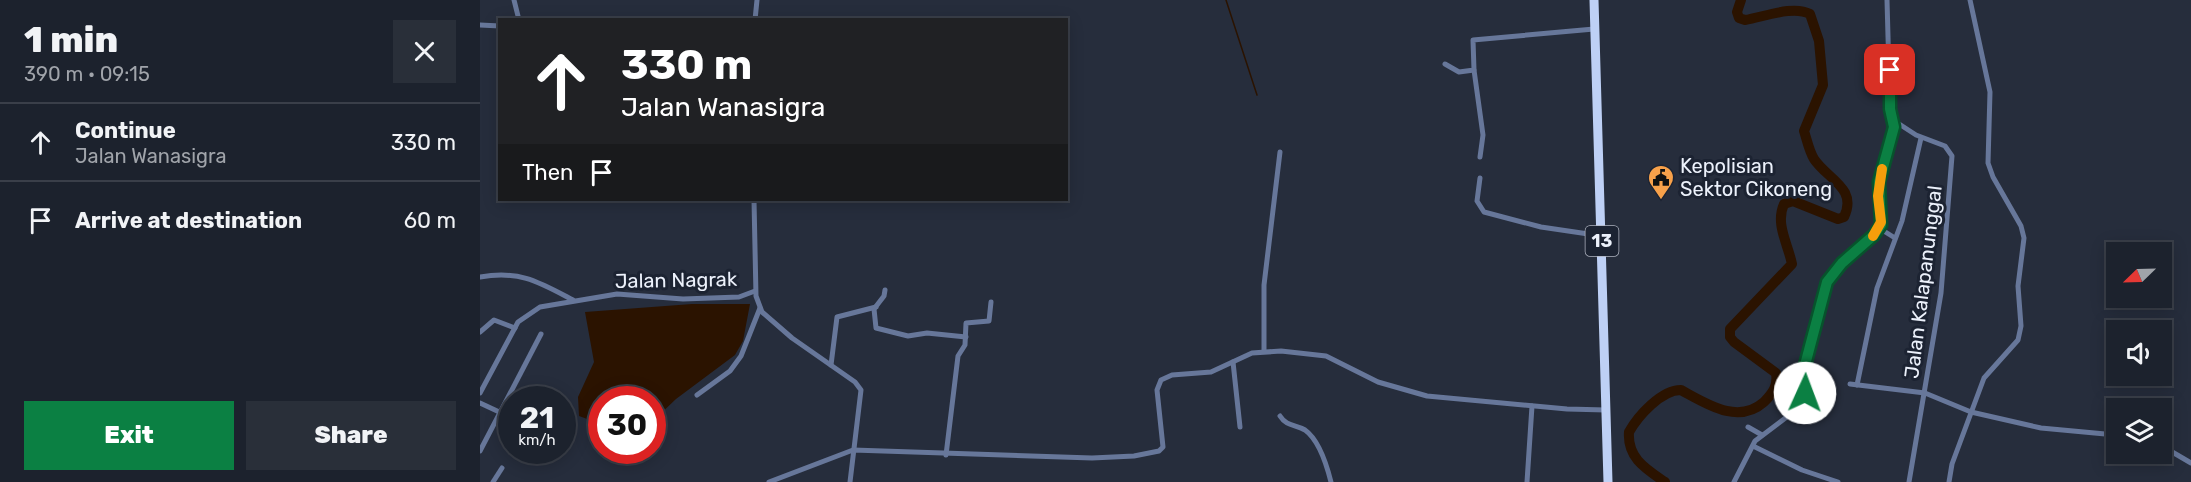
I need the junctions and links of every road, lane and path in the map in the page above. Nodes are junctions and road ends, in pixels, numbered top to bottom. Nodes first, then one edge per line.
1 (514, 0) edge
2 (757, 0) edge
3 (1594, 0) edge
4 (1887, 0) edge
5 (1970, 0) edge
6 (518, 18) edge
7 (755, 18) edge
8 (480, 25) edge
9 (498, 26) edge
10 (1594, 29) junction
11 (1445, 64) dead end
12 (1474, 70) junction
13 (1895, 121) junction
14 (1921, 138) junction
15 (1280, 152) dead end
16 (1480, 157) dead end
17 (1480, 178) dead end
18 (754, 201) edge
19 (1880, 229) junction
20 (1602, 236) junction
21 (1895, 238) junction
22 (480, 277) edge
23 (885, 290) dead end
24 (755, 291) junction
25 (575, 301) junction
26 (992, 302) dead end
27 (876, 307) junction
28 (760, 308) junction
29 (515, 328) junction
30 (480, 332) edge
31 (541, 334) dead end
32 (966, 337) junction
33 (1264, 351) junction
34 (1233, 362) junction
35 (831, 365) junction
36 (1850, 384) dead end
37 (1857, 385) junction
38 (514, 386) edge
39 (480, 393) edge
40 (1925, 393) junction
41 (697, 394) dead end
42 (480, 404) edge
43 (1532, 406) junction
44 (1606, 410) junction
45 (498, 411) edge
46 (1971, 412) junction
47 (498, 416) edge
48 (1280, 416) dead end
49 (1240, 427) dead end
50 (1748, 428) dead end
51 (2106, 434) edge
52 (1762, 435) junction
53 (1753, 446) junction
54 (853, 450) junction
55 (480, 451) edge
56 (2172, 452) edge
57 (946, 455) junction
58 (2191, 463) edge
59 (502, 468) dead end
60 (493, 482) edge
61 (769, 482) edge
62 (850, 482) edge
63 (1331, 482) edge
64 (1527, 482) edge
65 (1608, 482) edge
66 (1734, 482) edge
67 (1838, 482) edge
68 (1909, 482) edge
69 (1949, 482) edge

1 - 6 street
2 - 7 street
3 - 10 highway, 13
4 - 13 street
5 - 46 street
8 - 9 street
10 - 12 street
10 - 20 highway, 13
11 - 12 street
12 - 16 street
13 - 14 street, Jalan Kalapanunggal
13 - 19 street
14 - 21 street
14 - 40 street, Jalan Kalapanunggal
15 - 33 street
17 - 20 street
18 - 24 street, Jalan Nagrak
19 - 21 street
19 - 52 street
20 - 44 highway, 13
21 - 37 street
22 - 25 street
23 - 27 street
24 - 25 street, Jalan Nagrak
24 - 28 street
25 - 29 street, Jalan Nagrak
26 - 32 street
27 - 32 street
27 - 35 street
28 - 35 street
28 - 41 street
29 - 30 street
29 - 39 street, Jalan Nagrak
31 - 38 street
32 - 57 street
33 - 34 street
33 - 43 street
34 - 49 street
34 - 57 street
35 - 54 street
36 - 37 street
37 - 40 street
40 - 46 street
40 - 68 street, Jalan Kalapanunggal
42 - 45 street
43 - 44 street
43 - 64 street
44 - 65 highway, 13
46 - 51 street
46 - 69 street
47 - 55 street
48 - 63 street
50 - 52 street
52 - 53 street
53 - 66 street
53 - 67 street
54 - 57 street
54 - 61 street
54 - 62 street
56 - 58 street
59 - 60 street

